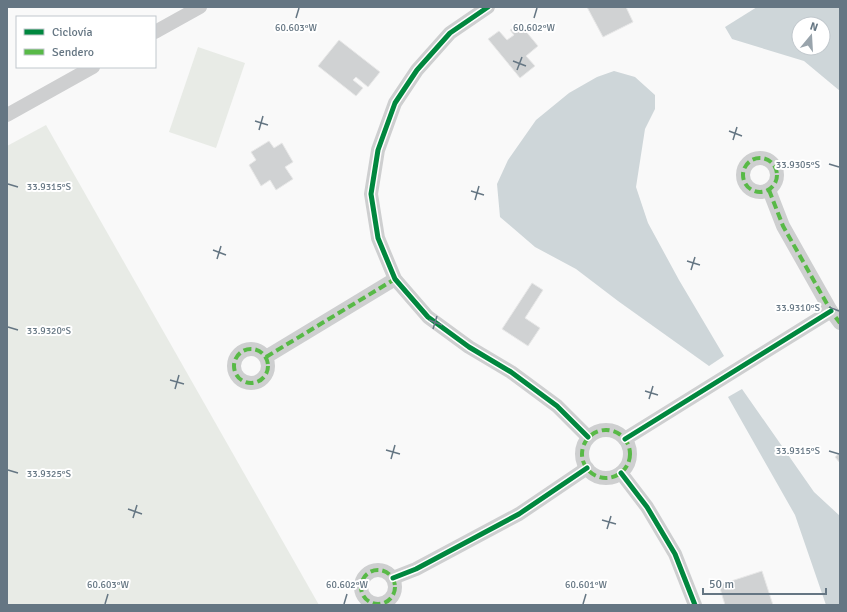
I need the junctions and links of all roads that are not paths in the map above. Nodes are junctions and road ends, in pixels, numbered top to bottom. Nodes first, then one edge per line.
1 (200, 7) edge
2 (488, 7) edge
3 (156, 31) edge
4 (91, 68) edge
5 (7, 115) edge
6 (769, 190) dead end
7 (395, 279) junction
8 (831, 311) junction
9 (840, 323) edge
10 (266, 357) dead end
11 (588, 437) junction
12 (625, 439) junction
13 (587, 468) junction
14 (621, 473) junction
15 (393, 578) dead end
16 (695, 605) edge

1 - 3 street
2 - 7 street
4 - 5 street
6 - 8 street
7 - 10 street
7 - 11 street
8 - 9 street
8 - 12 street
11 - 12 street
11 - 13 street
12 - 14 street
13 - 14 street
13 - 15 street
14 - 16 street

